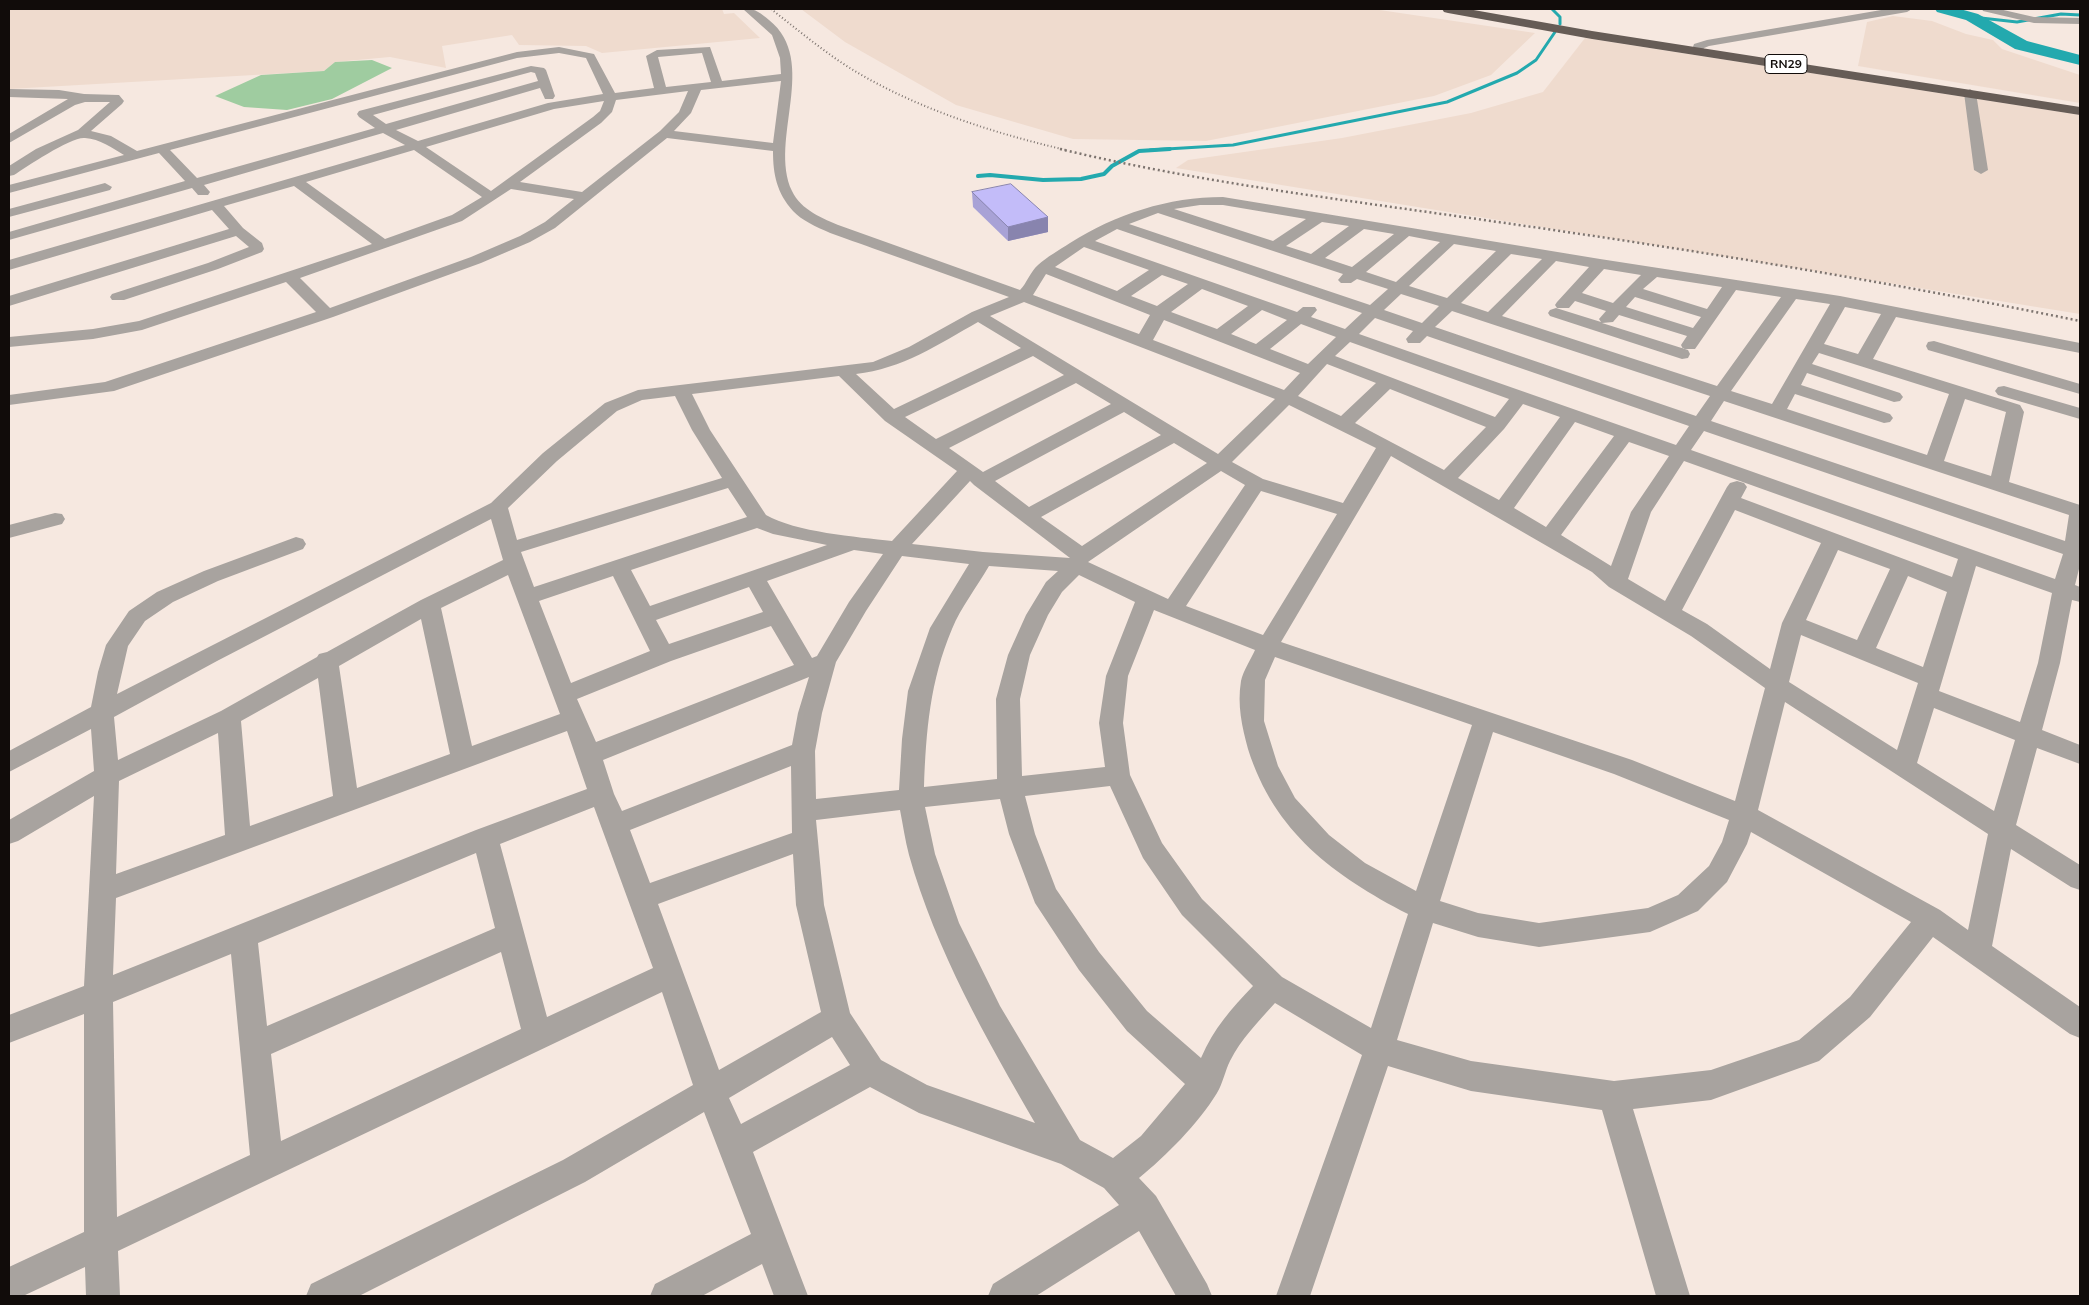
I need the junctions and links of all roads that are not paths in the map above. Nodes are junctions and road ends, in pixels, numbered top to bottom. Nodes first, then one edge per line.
1 (748, 9) edge
2 (1448, 9) edge
3 (1907, 9) edge
4 (1987, 9) edge
5 (2080, 21) edge
6 (1698, 48) junction
7 (1864, 74) junction
8 (785, 77) junction
9 (545, 83) junction
10 (718, 85) junction
11 (696, 87) junction
12 (661, 91) junction
13 (9, 93) edge
14 (34, 93) junction
15 (1970, 93) junction
16 (611, 97) junction
17 (84, 98) junction
18 (341, 100) junction
19 (17, 104) dead end
20 (552, 106) junction
21 (2080, 107) edge
22 (2080, 112) edge
23 (363, 114) junction
24 (384, 129) junction
25 (82, 133) junction
26 (664, 134) junction
27 (9, 139) edge
28 (416, 146) junction
29 (160, 148) junction
30 (780, 148) junction
31 (134, 155) junction
32 (85, 168) junction
33 (1981, 170) dead end
34 (9, 172) edge
35 (296, 181) junction
36 (193, 183) junction
37 (508, 184) junction
38 (105, 186) junction
39 (9, 189) edge
40 (491, 197) junction
41 (586, 197) junction
42 (121, 203) junction
43 (216, 205) junction
44 (1160, 208) junction
45 (1277, 210) junction
46 (9, 213) edge
47 (1319, 217) junction
48 (1116, 224) junction
49 (1362, 224) junction
50 (1250, 228) junction
51 (238, 231) junction
52 (1406, 232) junction
53 (9, 236) edge
54 (1451, 239) junction
55 (1084, 242) junction
56 (383, 245) junction
57 (1276, 246) junction
58 (1507, 249) junction
59 (1553, 256) junction
60 (1314, 259) junction
61 (10, 262) edge
62 (1600, 264) junction
63 (1043, 268) junction
64 (1161, 269) junction
65 (111, 271) junction
66 (1654, 272) junction
67 (1355, 273) junction
68 (183, 276) junction
69 (290, 277) junction
70 (1200, 283) junction
71 (1732, 285) junction
72 (1399, 288) junction
73 (1632, 291) junction
74 (1792, 293) junction
75 (1571, 295) junction
76 (1024, 296) junction
77 (1326, 296) junction
78 (118, 297) junction
79 (1119, 298) junction
80 (9, 301) edge
81 (1840, 301) junction
82 (211, 303) junction
83 (1260, 304) junction
84 (1450, 304) junction
85 (1617, 308) junction
86 (1891, 311) junction
87 (1160, 312) junction
88 (1374, 312) junction
89 (1556, 313) junction
90 (327, 314) junction
91 (978, 315) junction
92 (1710, 315) junction
93 (1299, 318) junction
94 (1491, 318) junction
95 (1944, 321) junction
96 (1600, 328) junction
97 (1424, 329) junction
98 (1537, 333) junction
99 (93, 334) junction
100 (1697, 334) junction
101 (1220, 335) junction
102 (1347, 335) junction
103 (2026, 336) junction
104 (9, 342) edge
105 (1143, 342) junction
106 (1814, 346) junction
107 (1934, 346) junction
108 (2080, 348) edge
109 (1033, 349) junction
110 (1583, 349) junction
111 (1260, 350) junction
112 (1399, 353) junction
113 (1682, 354) junction
114 (1324, 357) junction
115 (1863, 361) junction
116 (1802, 366) junction
117 (1311, 370) junction
118 (2012, 370) junction
119 (844, 371) junction
120 (1078, 375) junction
121 (1912, 376) junction
122 (1667, 377) junction
123 (1388, 381) junction
124 (1790, 387) junction
125 (681, 390) junction
126 (2080, 390) edge
127 (1959, 391) junction
128 (1721, 394) junction
129 (1520, 396) junction
130 (1894, 397) junction
131 (2001, 397) junction
132 (1286, 398) junction
133 (9, 400) edge
134 (1125, 404) junction
135 (1777, 412) junction
136 (1571, 414) junction
137 (2080, 414) edge
138 (891, 416) junction
139 (1884, 418) junction
140 (1342, 424) junction
141 (1699, 424) junction
142 (1498, 425) junction
143 (1625, 434) junction
144 (1175, 435) junction
145 (1875, 444) junction
146 (934, 448) junction
147 (1386, 448) junction
148 (1681, 453) junction
149 (1220, 463) junction
150 (1934, 464) junction
151 (1742, 475) junction
152 (975, 476) junction
153 (1447, 478) junction
154 (732, 480) junction
155 (1256, 483) junction
156 (1999, 485) junction
157 (1730, 501) junction
158 (498, 507) junction
159 (1503, 509) junction
160 (1349, 511) junction
161 (2080, 511) edge
162 (1030, 515) junction
163 (55, 519) dead end
164 (759, 520) junction
165 (9, 532) edge
166 (1549, 537) junction
167 (1832, 541) junction
168 (851, 543) junction
169 (296, 544) dead end
170 (897, 548) junction
171 (2077, 552) edge
172 (512, 556) junction
173 (1969, 556) junction
174 (983, 559) junction
175 (1079, 560) junction
176 (619, 566) junction
177 (1902, 566) junction
178 (754, 577) junction
179 (1616, 582) junction
180 (1959, 588) junction
181 (2071, 592) edge
182 (526, 597) junction
183 (1147, 599) junction
184 (429, 605) junction
185 (1173, 609) junction
186 (1670, 612) junction
187 (644, 616) junction
188 (776, 616) junction
189 (1793, 623) junction
190 (1268, 646) junction
191 (1863, 651) junction
192 (663, 655) junction
193 (327, 660) junction
194 (816, 665) junction
195 (1778, 686) junction
196 (1928, 687) junction
197 (564, 696) junction
198 (102, 713) junction
199 (229, 717) junction
200 (573, 719) junction
201 (1485, 721) junction
202 (2027, 735) junction
203 (803, 751) junction
204 (589, 755) junction
205 (2080, 755) edge
206 (463, 759) junction
207 (9, 762) edge
208 (1904, 766) junction
209 (1118, 775) junction
210 (107, 776) junction
211 (1010, 787) junction
212 (601, 794) junction
213 (911, 799) junction
214 (346, 802) junction
215 (803, 811) junction
216 (1744, 815) junction
217 (615, 824) junction
218 (2002, 829) junction
219 (9, 833) edge
220 (485, 838) junction
221 (805, 838) junction
222 (238, 841) junction
223 (2080, 879) edge
224 (102, 891) junction
225 (642, 898) junction
226 (1423, 908) junction
227 (1930, 919) junction
228 (511, 934) junction
229 (243, 935) junction
230 (1977, 951) junction
231 (670, 974) junction
232 (1272, 986) junction
233 (98, 995) junction
234 (837, 1018) junction
235 (2080, 1024) edge
236 (9, 1030) edge
237 (537, 1035) junction
238 (255, 1046) junction
239 (1379, 1049) junction
240 (870, 1070) junction
241 (1206, 1082) junction
242 (711, 1092) junction
243 (1614, 1096) junction
244 (734, 1145) junction
245 (1069, 1151) junction
246 (267, 1163) junction
247 (1115, 1177) junction
248 (1144, 1208) junction
249 (100, 1241) junction
250 (770, 1242) junction
251 (9, 1285) edge
252 (103, 1296) edge
253 (323, 1296) edge
254 (667, 1296) edge
255 (791, 1296) edge
256 (1005, 1296) edge
257 (1195, 1296) edge
258 (1293, 1296) edge
259 (1673, 1296) edge

1 - 8 street
2 - 6 highway, RN29
3 - 6 street
4 - 5 street
6 - 7 highway, RN29
7 - 15 highway, RN29
7 - 21 highway, RN29
8 - 10 street
8 - 30 street
9 - 20 street
9 - 23 street
9 - 24 street
10 - 11 street
10 - 12 street
11 - 12 street
11 - 26 street
12 - 16 street
13 - 14 street
14 - 17 street
14 - 19 street
15 - 22 highway, RN29
15 - 33 street
16 - 18 street
16 - 20 street
16 - 37 street
17 - 25 street
17 - 27 street
18 - 23 street
18 - 29 street
20 - 28 street
23 - 24 street
24 - 28 street
24 - 36 street
25 - 31 street
25 - 34 street
26 - 30 street
26 - 41 street
28 - 35 street
28 - 40 street
29 - 31 street
29 - 36 street
30 - 76 street
31 - 32 street
32 - 38 street
32 - 39 street
35 - 43 street
35 - 56 street
36 - 42 street
36 - 43 street
37 - 40 street
37 - 41 street
38 - 42 street
38 - 46 street
40 - 56 street
41 - 90 street
42 - 53 street
43 - 51 street
43 - 61 street
44 - 45 street
44 - 48 street
44 - 50 street
45 - 47 street
45 - 50 street
47 - 49 street
47 - 57 street
48 - 55 street
48 - 77 street
49 - 52 street
49 - 60 street
50 - 57 street
51 - 65 street
51 - 68 street
52 - 54 street
52 - 67 street
54 - 58 street
54 - 72 street
55 - 63 street
55 - 64 street
56 - 69 street
57 - 60 street
58 - 59 street
58 - 84 street
59 - 62 street
59 - 94 street
60 - 67 street
62 - 66 street
62 - 75 street
63 - 76 street
63 - 79 street
64 - 70 street
64 - 79 street
65 - 78 street
65 - 80 street
66 - 71 street
66 - 73 street
67 - 72 street
67 - 77 street
68 - 78 street
68 - 82 street
69 - 82 street
69 - 90 street
70 - 83 street
70 - 87 street
71 - 74 street
71 - 92 street
72 - 84 street
72 - 88 street
73 - 85 street
73 - 92 street
74 - 81 street
74 - 128 street
75 - 85 street
75 - 89 street
76 - 91 street
76 - 105 street
77 - 88 street
77 - 93 street
78 - 99 street
79 - 87 street
81 - 86 street
81 - 106 street
82 - 99 street
83 - 93 street
83 - 101 street
84 - 94 street
84 - 97 street
85 - 96 street
85 - 100 street
86 - 95 street
86 - 115 street
87 - 101 street
87 - 105 street
88 - 97 street
88 - 102 street
89 - 96 street
89 - 98 street
90 - 133 street
91 - 109 street
91 - 119 street
92 - 100 street
93 - 102 street
93 - 111 street
94 - 98 street
95 - 103 street
95 - 107 street
96 - 110 street
96 - 113 street
97 - 112 street
97 - 141 street
98 - 110 street
99 - 104 street
100 - 113 street
101 - 111 street
102 - 112 street
102 - 114 street
103 - 108 street
103 - 118 street
105 - 132 street
106 - 115 street
106 - 116 street
107 - 118 street
107 - 121 street
109 - 120 street
109 - 138 street
110 - 122 street
111 - 117 street
112 - 129 street
113 - 122 street
114 - 117 street
114 - 123 street
115 - 121 street
116 - 124 street
116 - 130 street
117 - 132 street
118 - 126 street
118 - 131 street
119 - 125 street
119 - 138 street
120 - 134 street
120 - 146 street
121 - 127 street
121 - 130 street
122 - 128 street
123 - 140 street
123 - 142 street
124 - 135 street
124 - 139 street
125 - 154 street
125 - 158 street
127 - 131 street
127 - 150 street
128 - 135 street
128 - 141 street
129 - 136 street
129 - 142 street
130 - 139 street
131 - 137 street
131 - 156 street
132 - 140 street
132 - 149 street
134 - 144 street
134 - 152 street
135 - 145 street
136 - 143 street
136 - 159 street
138 - 146 street
139 - 145 street
140 - 147 street
141 - 148 street
141 - 171 street
142 - 153 street
143 - 148 street
143 - 166 street
144 - 149 street
144 - 162 street
145 - 150 street
146 - 152 street
147 - 153 street
147 - 160 street
148 - 151 street
148 - 179 street
149 - 155 street
149 - 175 street
150 - 156 street
151 - 157 street
151 - 173 street
152 - 162 street
152 - 170 street
153 - 159 street
154 - 164 street
154 - 172 street
155 - 160 street
155 - 185 street
156 - 161 street
157 - 167 street
157 - 186 street
158 - 172 street
158 - 198 street
159 - 166 street
160 - 190 street
161 - 171 street
162 - 175 street
163 - 165 street
164 - 168 street
164 - 176 street
166 - 179 street
167 - 177 street
167 - 189 street
168 - 170 street
168 - 178 street
169 - 198 street
170 - 174 street
170 - 194 street
171 - 181 street
172 - 182 street
172 - 184 street
173 - 180 street
173 - 181 street
174 - 175 street
174 - 213 street
175 - 183 street
175 - 211 street
176 - 182 street
176 - 187 street
177 - 180 street
177 - 191 street
178 - 187 street
178 - 188 street
179 - 186 street
180 - 196 street
181 - 202 street
182 - 197 street
183 - 185 street
183 - 209 street
184 - 193 street
184 - 206 street
185 - 190 street
186 - 195 street
187 - 192 street
188 - 192 street
188 - 194 street
189 - 191 street
189 - 195 street
190 - 201 street
190 - 226 street
191 - 196 street
192 - 197 street
193 - 199 street
193 - 214 street
194 - 203 street
194 - 204 street
195 - 208 street
195 - 216 street
196 - 202 street
196 - 208 street
197 - 200 street
198 - 207 street
198 - 210 street
199 - 210 street
199 - 222 street
200 - 204 street
200 - 206 street
201 - 216 street
201 - 226 street
202 - 205 street
202 - 218 street
203 - 215 street
203 - 217 street
204 - 212 street
206 - 214 street
208 - 218 street
209 - 211 street
209 - 232 street
210 - 219 street
210 - 224 street
211 - 213 street
211 - 241 street
212 - 217 street
212 - 220 street
213 - 215 street
213 - 245 street
214 - 222 street
215 - 221 street
216 - 226 street
216 - 227 street
217 - 225 street
218 - 223 street
218 - 230 street
220 - 228 street
220 - 229 street
221 - 225 street
221 - 234 street
222 - 224 street
224 - 233 street
225 - 231 street
226 - 239 street
227 - 230 street
227 - 243 street
228 - 237 street
228 - 238 street
229 - 233 street
229 - 238 street
230 - 235 street
231 - 237 street
231 - 242 street
232 - 239 street
232 - 241 street
233 - 236 street
233 - 249 street
234 - 240 street
234 - 242 street
237 - 246 street
238 - 246 street
239 - 243 street
239 - 258 street
240 - 244 street
240 - 245 street
241 - 247 street
242 - 244 street
242 - 253 street
243 - 259 street
244 - 250 street
245 - 247 street
246 - 249 street
247 - 248 street
248 - 256 street
248 - 257 street
249 - 251 street
249 - 252 street
250 - 254 street
250 - 255 street

